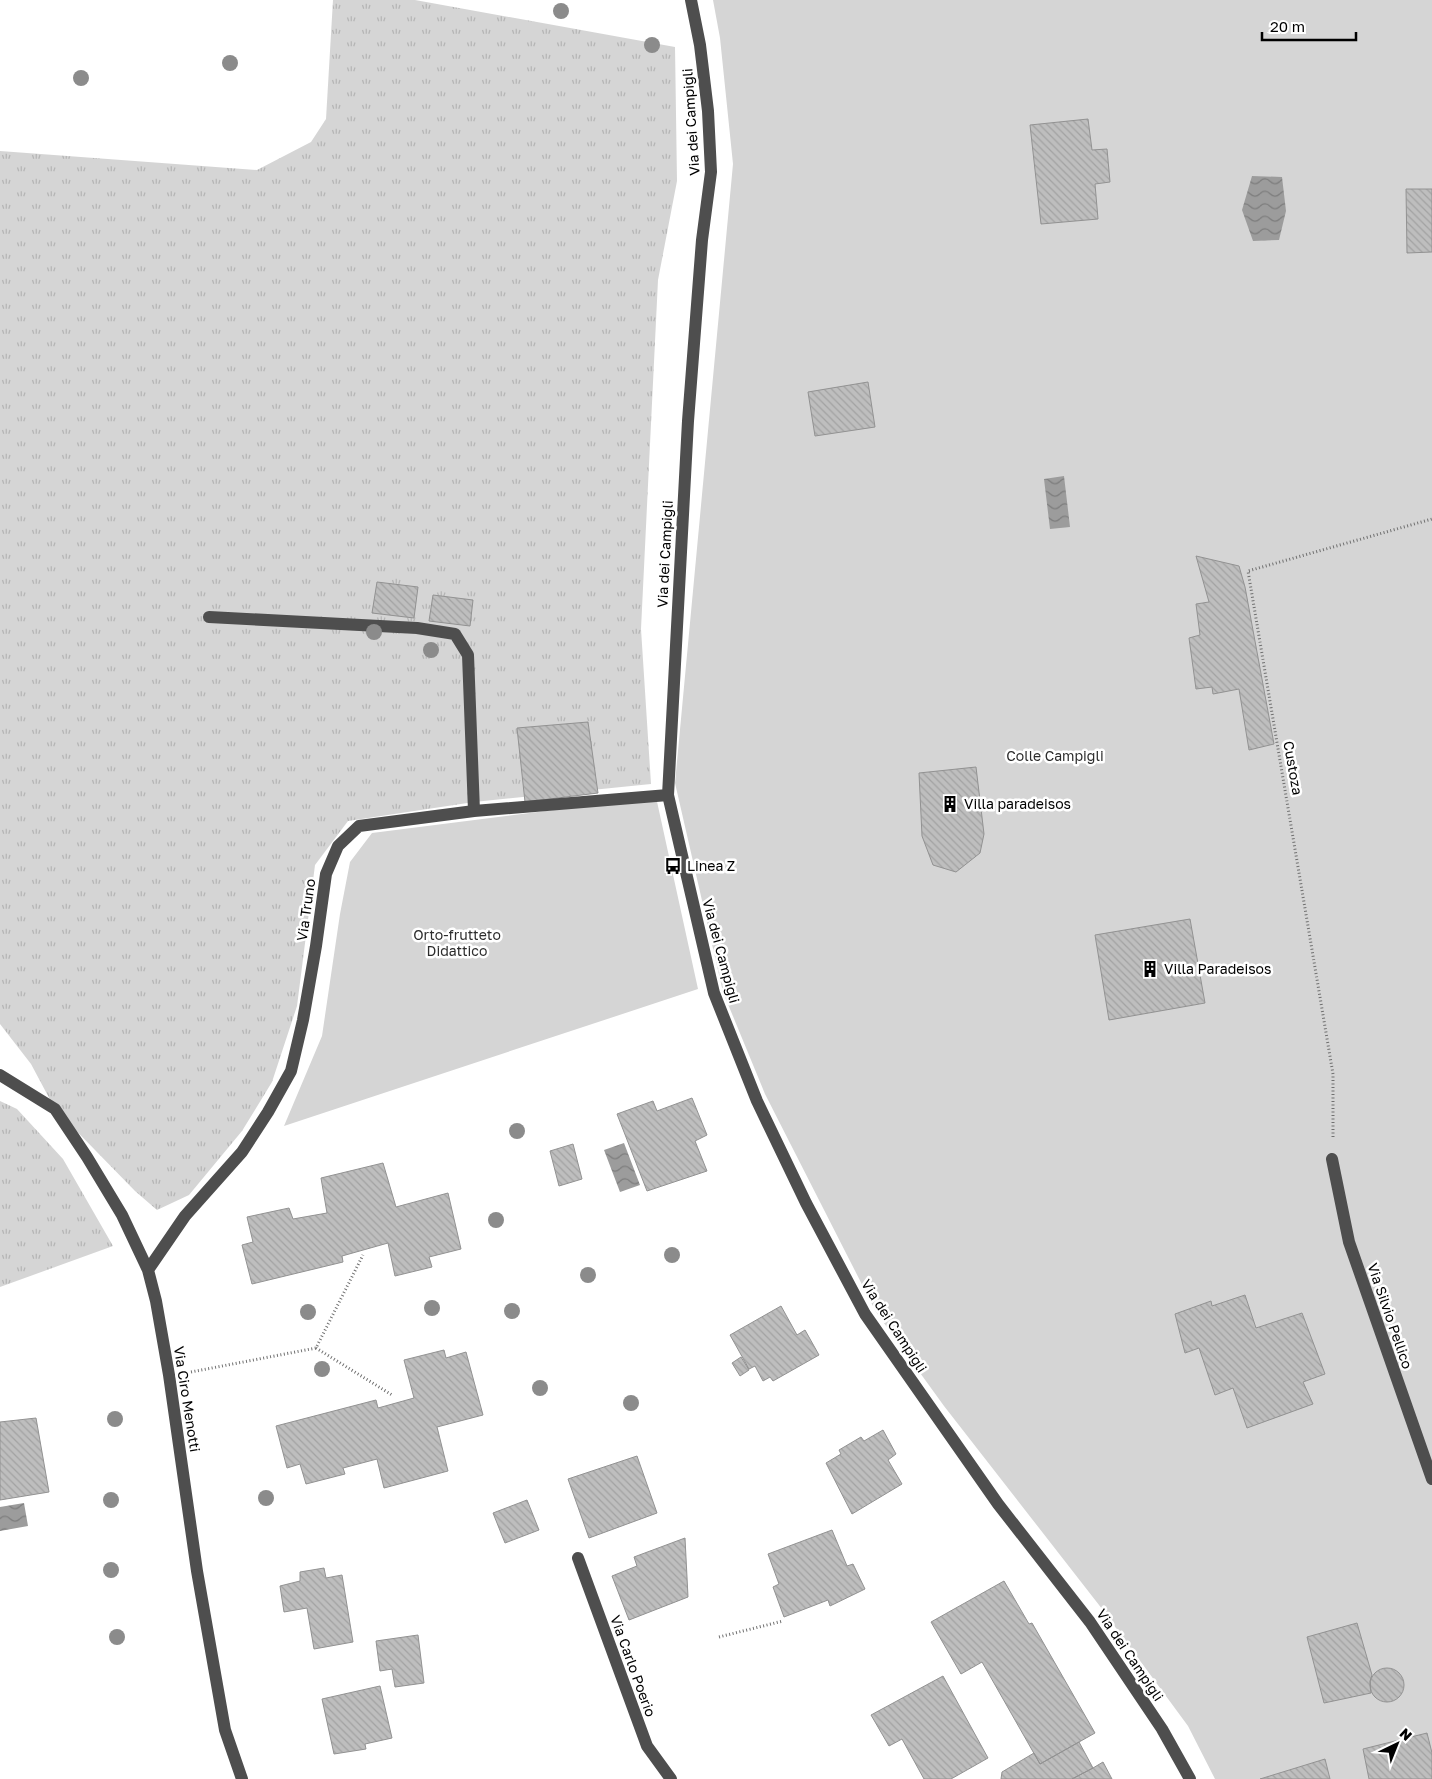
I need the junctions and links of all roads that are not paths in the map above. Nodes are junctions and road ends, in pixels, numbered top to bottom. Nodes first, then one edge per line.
1 (691, 0) edge
2 (209, 617) dead end
3 (668, 795) junction
4 (474, 811) junction
5 (0, 1076) edge
6 (1332, 1159) road end
7 (148, 1270) junction
8 (1432, 1479) edge
9 (578, 1558) dead end
10 (242, 1779) edge
11 (671, 1779) edge
12 (1190, 1779) edge

1 - 3 street, Via dei Campigli
2 - 4 street
3 - 4 street, Via Truno
3 - 12 street, Via dei Campigli
4 - 7 street, Via Truno
5 - 7 street, Via Ciro Menotti
6 - 8 street, Via Silvio Pellico
7 - 10 street, Via Ciro Menotti
9 - 11 street, Via Carlo Poerio

